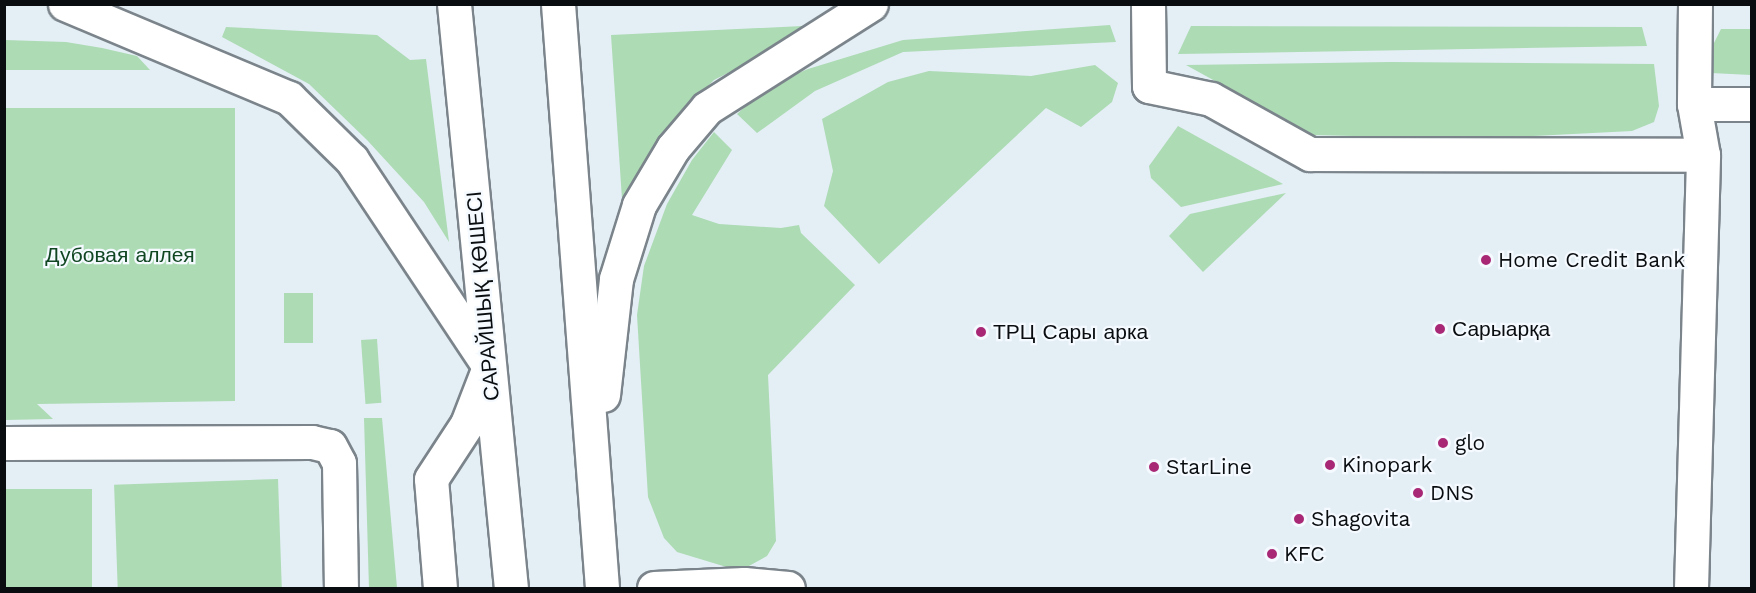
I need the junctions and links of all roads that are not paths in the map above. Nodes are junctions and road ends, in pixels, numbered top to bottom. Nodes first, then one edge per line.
1 (65, 4) edge
2 (454, 4) edge
3 (558, 4) edge
4 (871, 4) edge
5 (1148, 4) edge
6 (1695, 4) edge
7 (1694, 104) junction
8 (1752, 104) edge
9 (1703, 155) junction
10 (489, 366) junction
11 (4, 443) edge
12 (595, 465) junction
13 (1695, 587) edge
14 (341, 588) edge
15 (440, 588) edge
16 (511, 588) edge
17 (602, 588) edge
18 (654, 588) edge
19 (788, 588) edge

1 - 10 main road
2 - 10 main road, САРАЙШЫҚ КӨШЕСІ
3 - 12 main road
4 - 12 main road
5 - 9 main road
6 - 7 main road
7 - 8 main road
7 - 9 main road
9 - 13 main road
10 - 15 main road
10 - 16 main road, САРАЙШЫҚ КӨШЕСІ
11 - 14 main road
12 - 17 main road
18 - 19 main road

